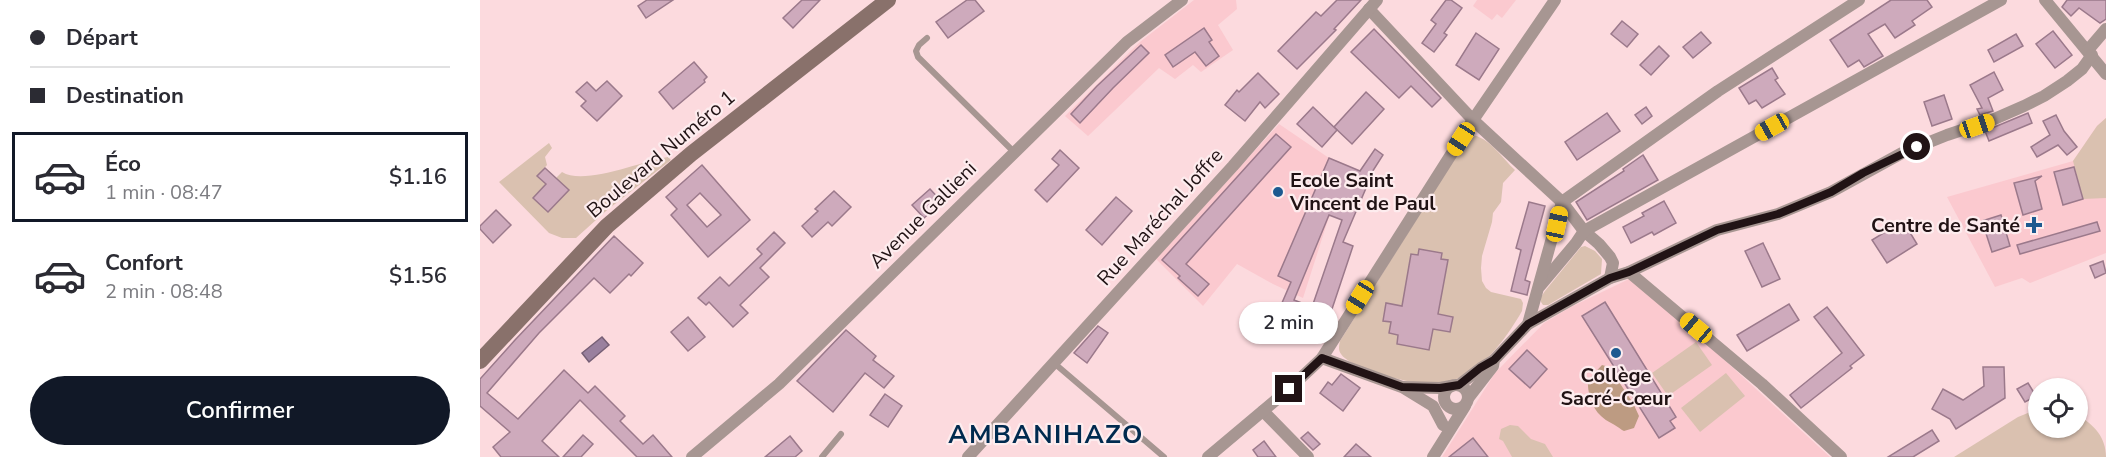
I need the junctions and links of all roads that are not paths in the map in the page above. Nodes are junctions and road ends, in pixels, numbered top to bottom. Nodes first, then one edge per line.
1 (888, 0) edge
2 (1182, 0) edge
3 (1555, 0) edge
4 (1859, 0) edge
5 (2001, 0) edge
6 (2045, 0) edge
7 (1373, 5) edge
8 (2106, 29) edge
9 (927, 38) dead end
10 (2090, 53) junction
11 (2106, 74) edge
12 (1473, 120) junction
13 (1014, 152) junction
14 (1562, 202) junction
15 (1584, 231) junction
16 (1629, 272) junction
17 (1610, 278) junction
18 (1538, 289) junction
19 (1528, 324) junction
20 (1322, 358) junction
21 (1494, 360) junction
22 (480, 361) edge
23 (1054, 363) junction
24 (1455, 385) junction
25 (1402, 387) junction
26 (1424, 400) junction
27 (1467, 401) junction
28 (1446, 403) junction
29 (1263, 411) junction
30 (1443, 425) junction
31 (841, 434) dead end
32 (1436, 451) edge
33 (692, 457) edge
34 (822, 457) edge
35 (968, 457) edge
36 (1164, 457) edge
37 (1208, 457) edge
38 (1308, 457) edge
39 (1841, 457) edge

1 - 22 main road, Boulevard Numéro 1
2 - 13 street, Avenue Gallieni
3 - 12 street
4 - 14 street
5 - 15 street
6 - 10 street
7 - 12 street
7 - 23 street, Rue Maréchal Joffre
8 - 10 street
9 - 13 lane
10 - 11 street
10 - 16 street
12 - 14 street
12 - 20 street
13 - 33 street, Avenue Gallieni
14 - 15 street
14 - 18 street
15 - 17 street
15 - 18 street
16 - 17 street
16 - 39 street
17 - 19 street
18 - 19 street
19 - 21 street
20 - 25 street
20 - 29 street
21 - 24 street
21 - 27 street
23 - 35 street, Rue Maréchal Joffre
23 - 36 lane
24 - 25 street
24 - 27 street
24 - 28 street
25 - 26 street
26 - 28 street
26 - 30 street
27 - 28 street
27 - 32 street
28 - 30 street
29 - 37 street
29 - 38 street
30 - 32 street
31 - 34 lane

